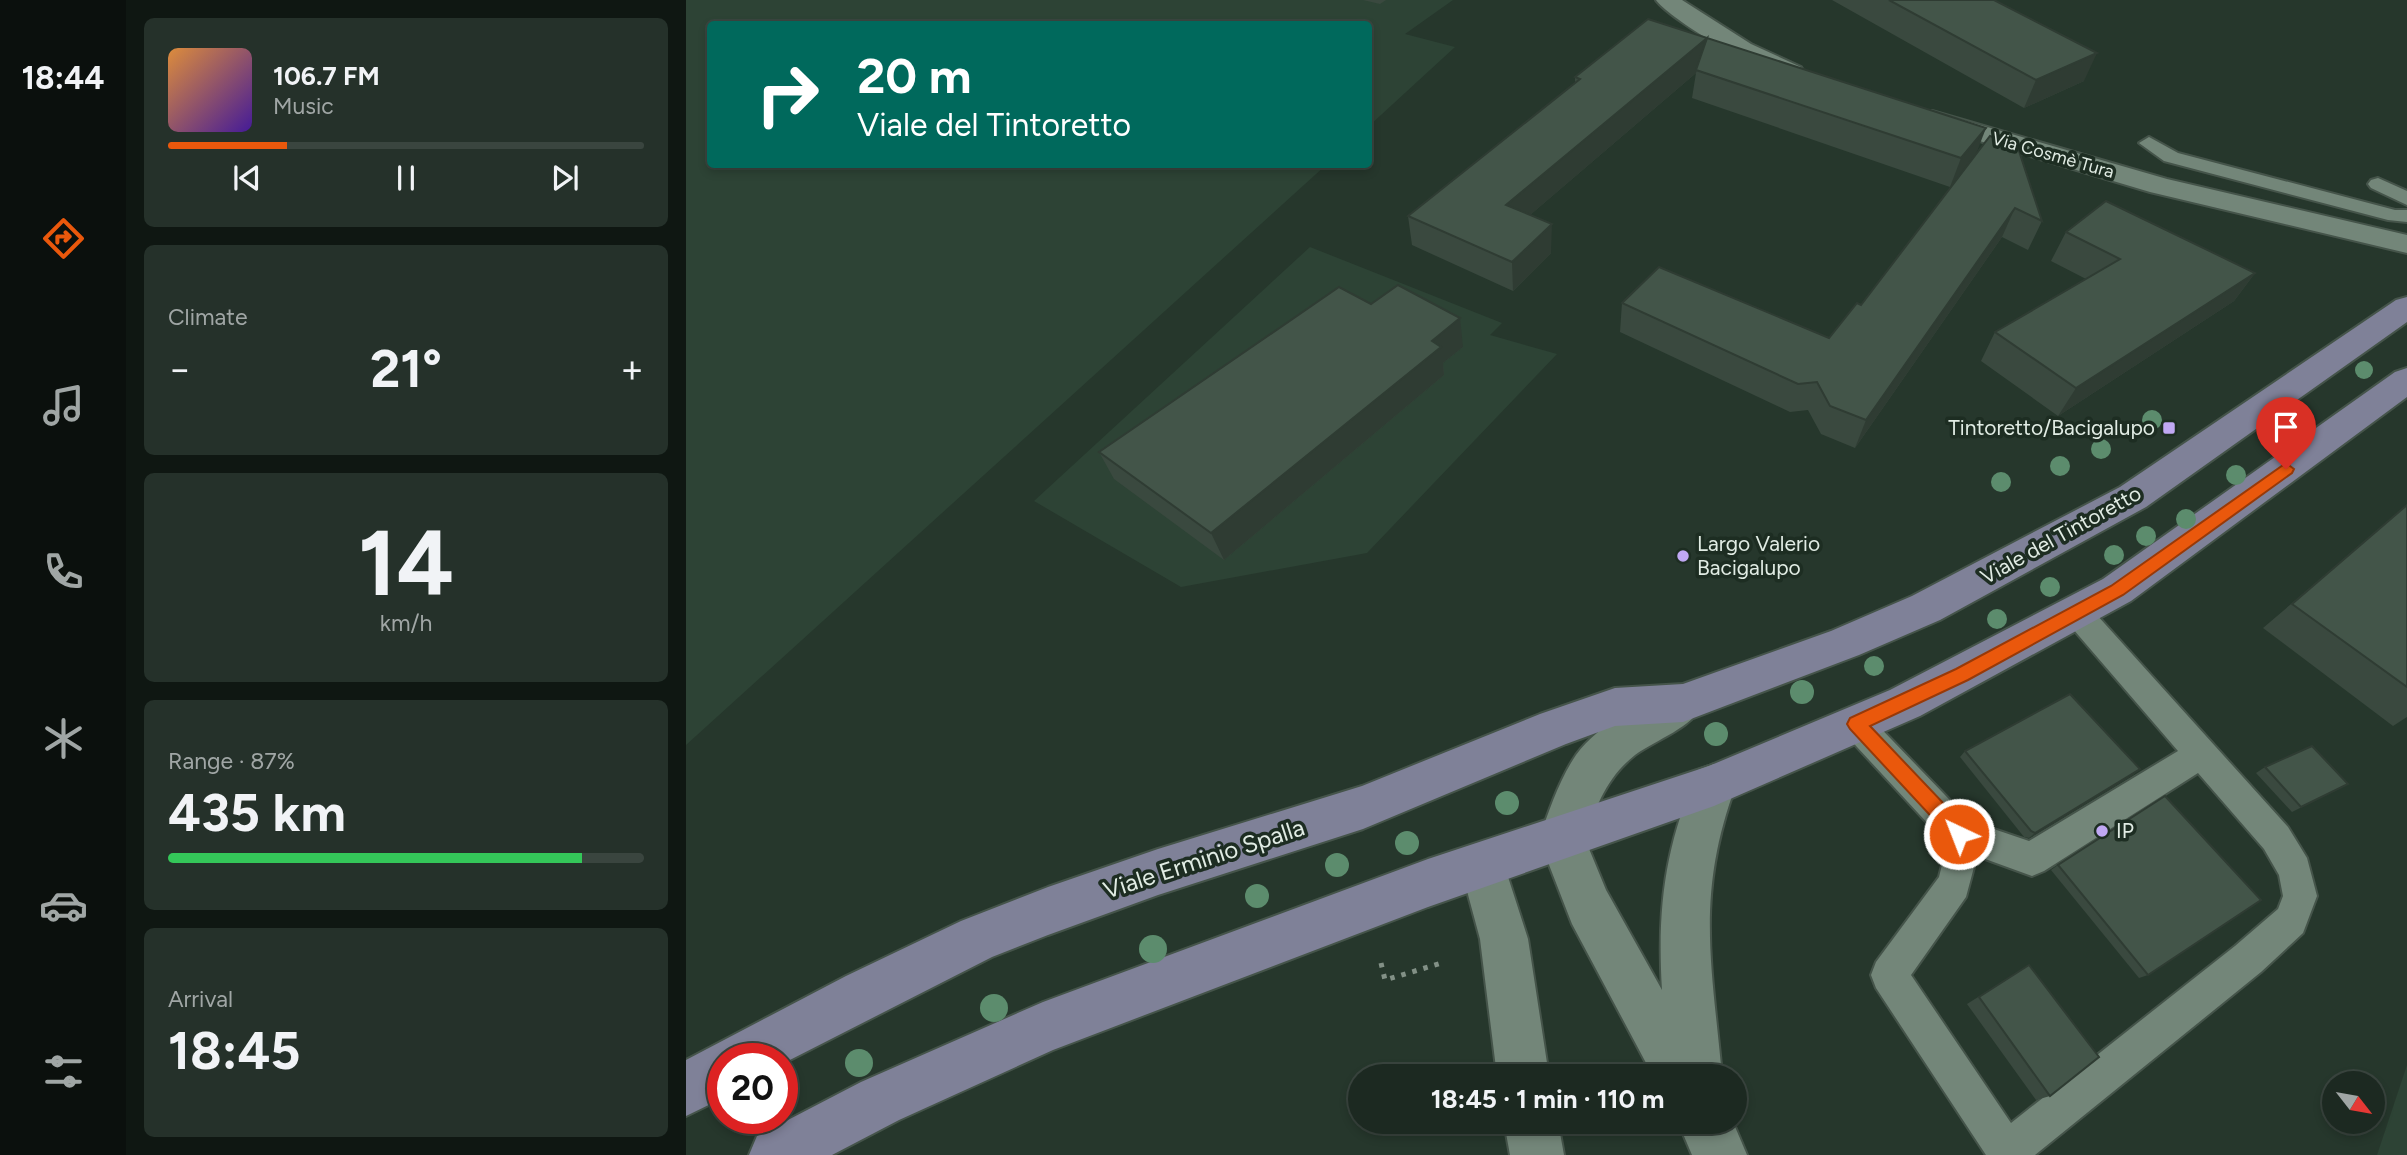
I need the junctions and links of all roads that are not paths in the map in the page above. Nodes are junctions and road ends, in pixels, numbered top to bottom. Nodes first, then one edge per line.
1 (1667, 0) edge
2 (1811, 79) edge
3 (1911, 112) edge
4 (2149, 144) dead end
5 (2378, 184) dead end
6 (2399, 218) edge
7 (2407, 244) edge
8 (2407, 307) edge
9 (2407, 380) edge
10 (2077, 613) junction
11 (1683, 703) junction
12 (1856, 724) junction
13 (2201, 754) junction
14 (1714, 785) junction
15 (1959, 834) junction
16 (1562, 839) junction
17 (1483, 865) junction
18 (771, 1043) edge
19 (1521, 1064) edge
20 (1674, 1064) edge
21 (1695, 1064) edge
22 (707, 1078) edge
23 (686, 1090) edge
24 (1533, 1134) edge
25 (1711, 1134) edge
26 (776, 1155) edge
27 (1537, 1155) edge
28 (1720, 1155) edge

1 - 2 street
3 - 6 street, Via Cosmè Tura
4 - 6 lane
5 - 6 lane
6 - 7 street, Via Cosmè Tura
8 - 11 main road, Viale del Tintoretto
9 - 10 main road
10 - 12 main road
10 - 13 lane
11 - 16 street
11 - 18 main road, Viale Erminio Spalla
12 - 14 main road
12 - 15 lane
13 - 15 lane
13 - 15 lane
14 - 16 main road
14 - 21 street
16 - 17 main road
16 - 20 street
17 - 19 street
17 - 26 main road
22 - 23 main road
24 - 27 street
25 - 28 street

